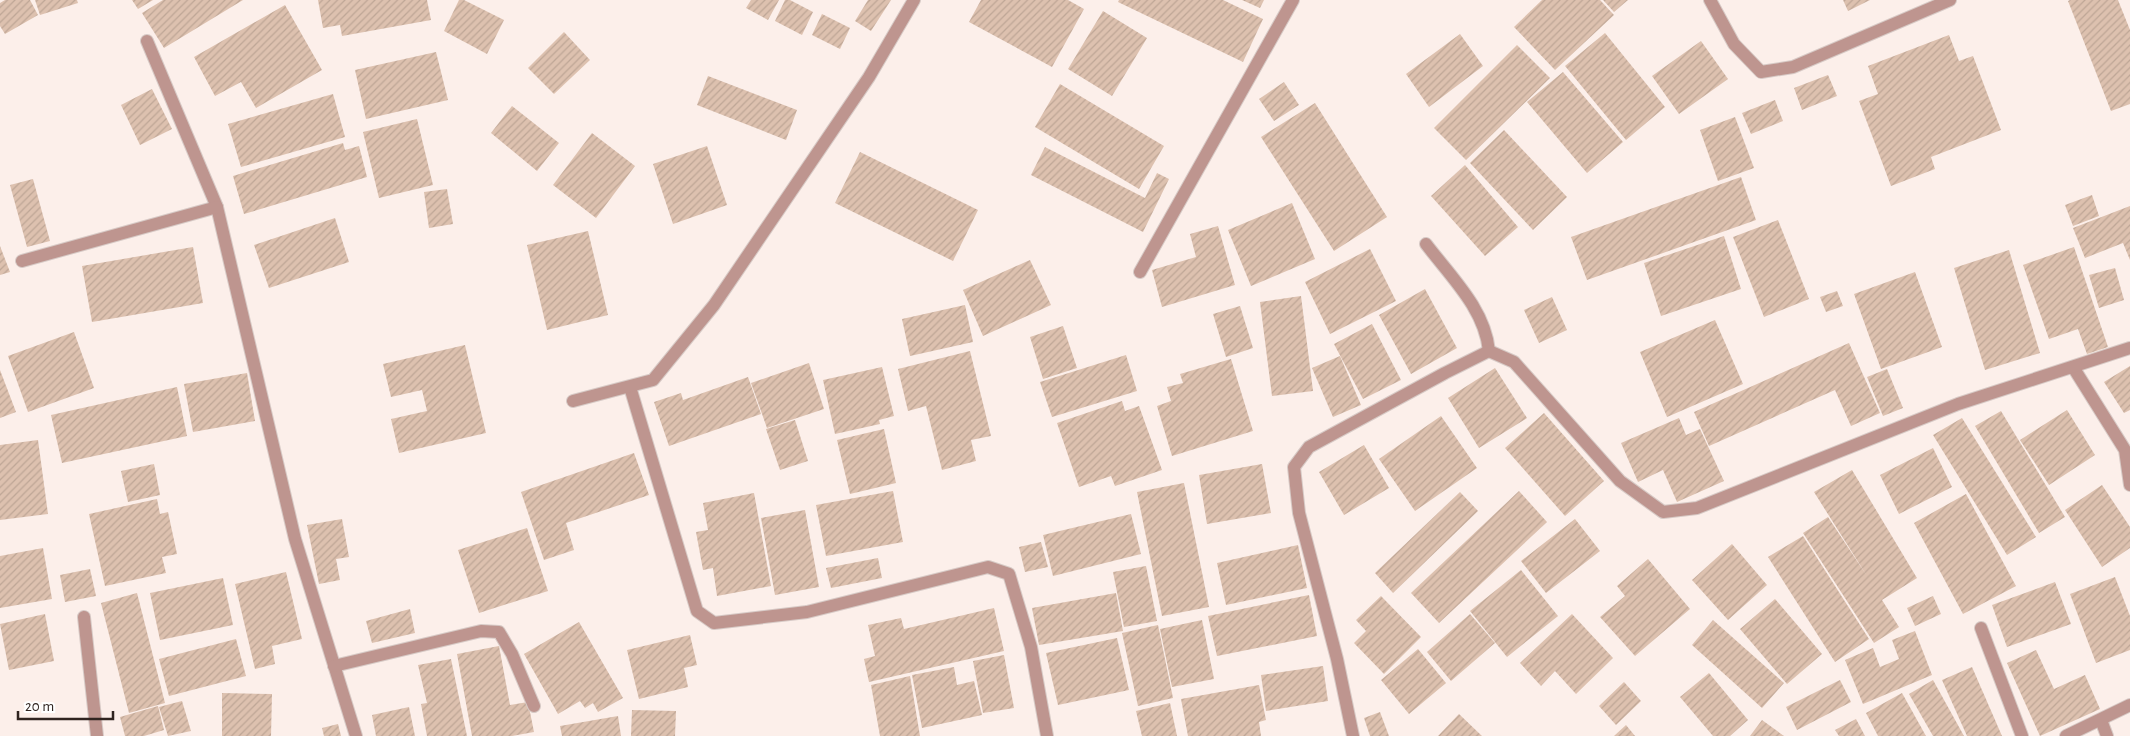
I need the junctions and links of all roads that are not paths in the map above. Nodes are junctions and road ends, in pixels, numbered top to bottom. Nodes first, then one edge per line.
1 (914, 0) edge
2 (1293, 0) edge
3 (1710, 0) edge
4 (1950, 0) edge
5 (147, 41) dead end
6 (218, 207) junction
7 (1426, 244) dead end
8 (22, 261) dead end
9 (1140, 272) dead end
10 (2130, 348) edge
11 (1489, 351) junction
12 (2073, 367) junction
13 (630, 387) junction
14 (573, 401) dead end
15 (2130, 484) edge
16 (84, 617) dead end
17 (1981, 628) dead end
18 (334, 666) junction
19 (2130, 705) edge
20 (534, 706) dead end
21 (2101, 720) junction
22 (97, 736) edge
23 (356, 736) edge
24 (1046, 736) edge
25 (1353, 736) edge
26 (2022, 736) edge
27 (2066, 736) edge
28 (2106, 736) edge

1 - 13 street
2 - 9 street
3 - 4 street
5 - 6 street
6 - 8 street
6 - 18 street
7 - 11 street
10 - 12 street
11 - 12 street
11 - 25 street
12 - 15 street
13 - 14 street
13 - 24 street
16 - 22 street
17 - 26 street
18 - 20 street
18 - 23 street
19 - 21 street
21 - 27 street
21 - 28 street

